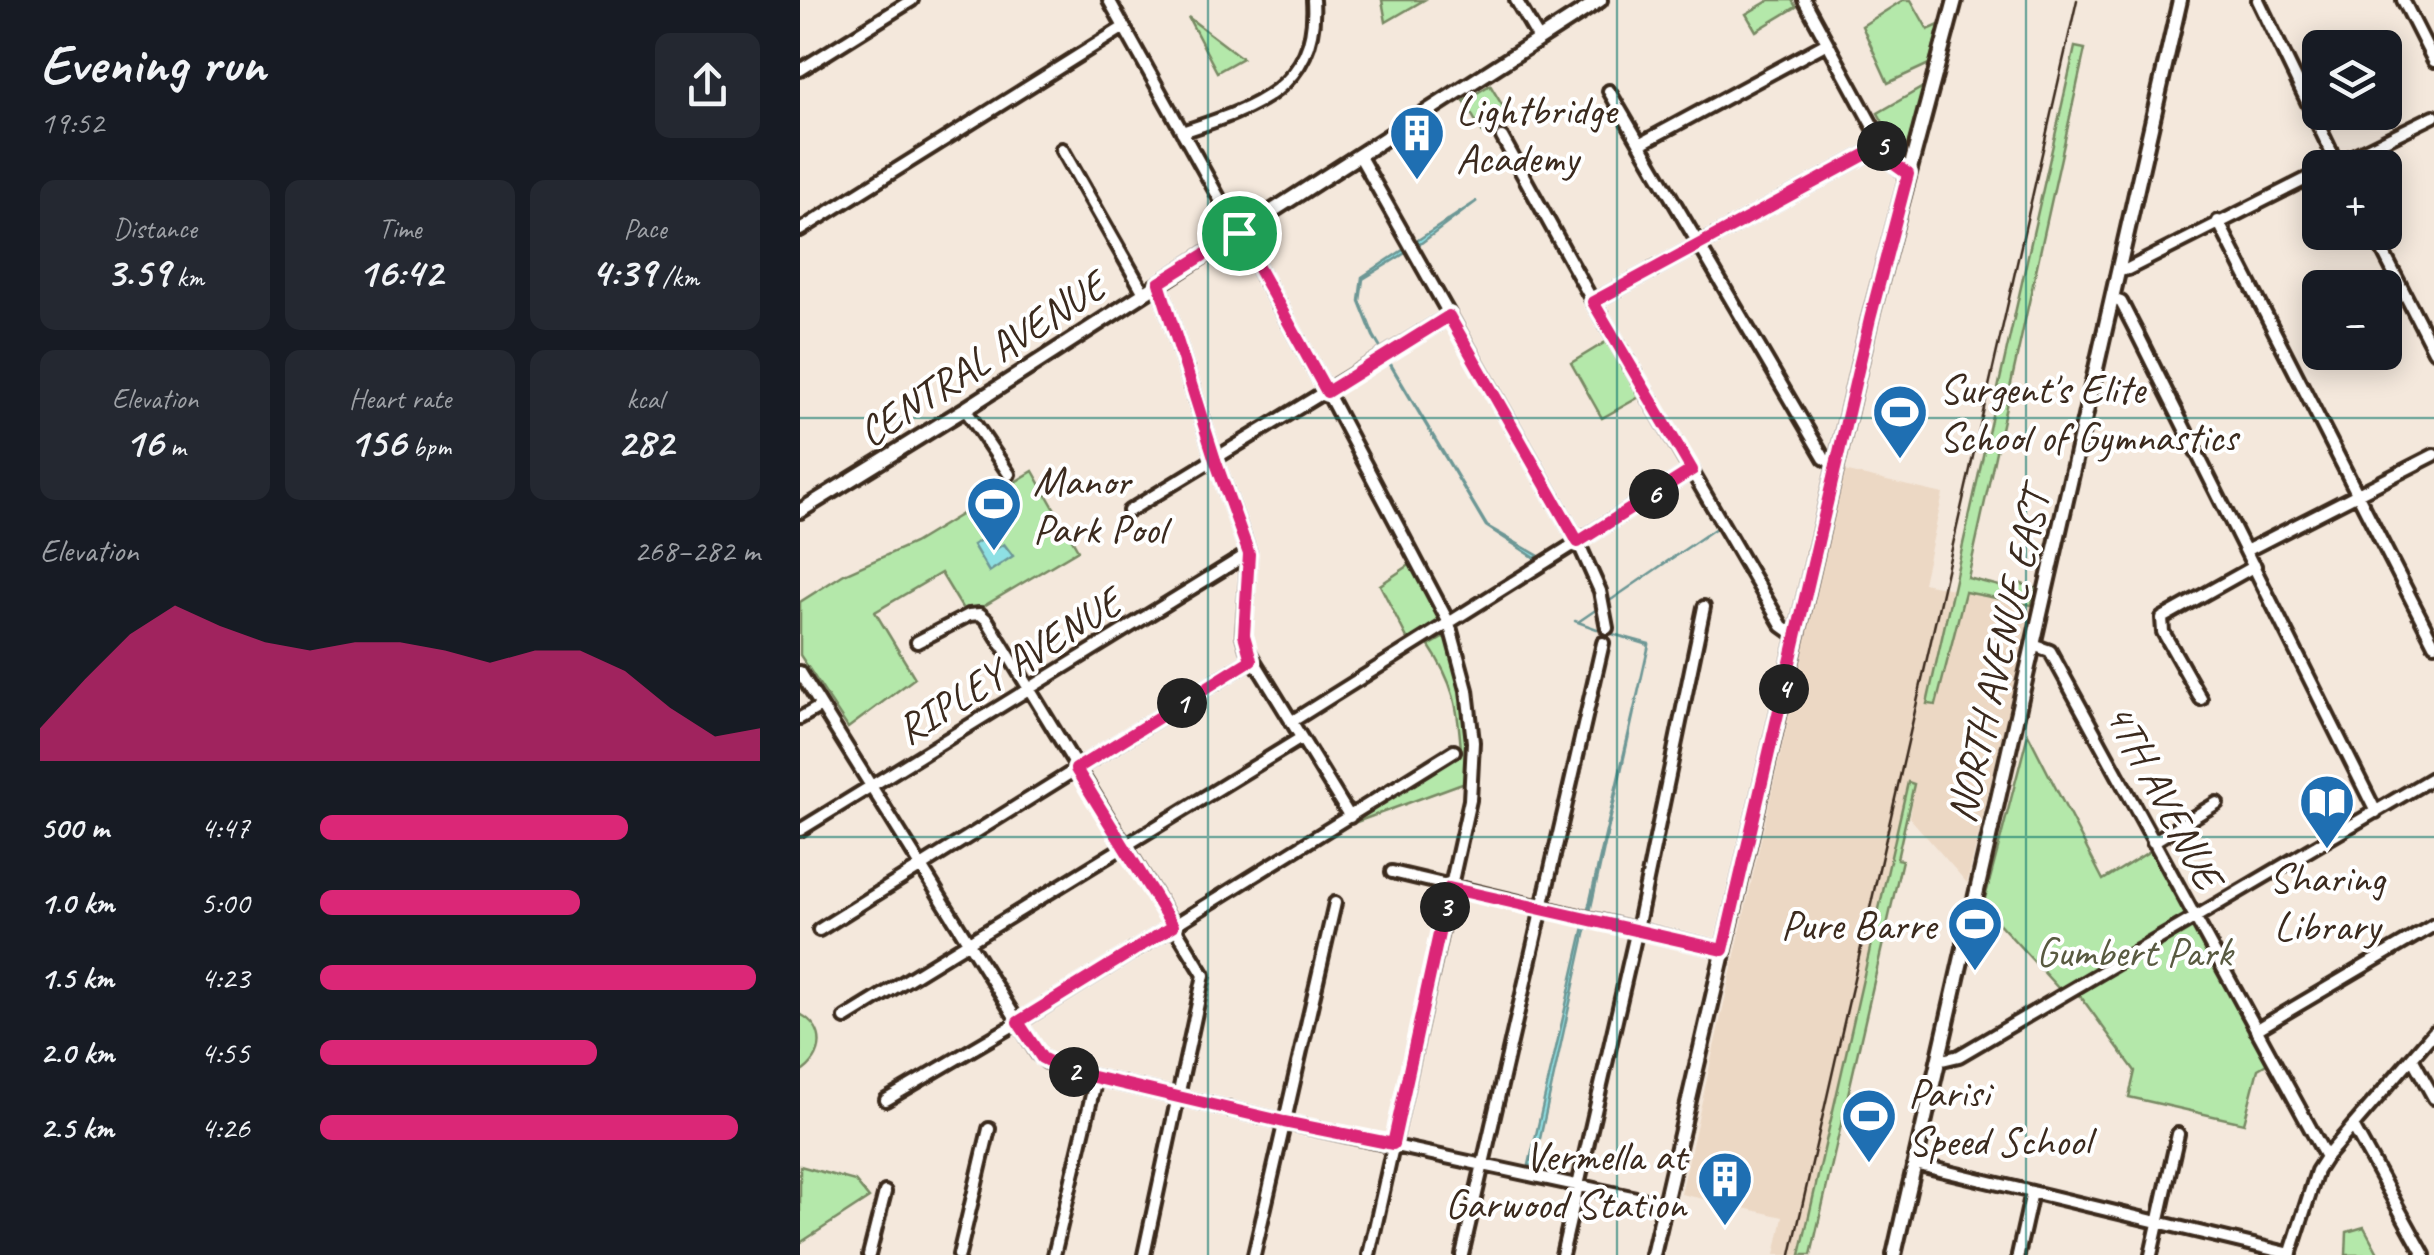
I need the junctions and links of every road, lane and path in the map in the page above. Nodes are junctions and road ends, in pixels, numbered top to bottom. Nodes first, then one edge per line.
1 (912, 0) edge
2 (1109, 0) edge
3 (1312, 0) edge
4 (1516, 0) edge
5 (1600, 0) edge
6 (1804, 0) edge
7 (1955, 0) edge
8 (2180, 0) edge
9 (2258, 0) edge
10 (2404, 0) edge
11 (1124, 27) junction
12 (1539, 39) junction
13 (1827, 43) junction
14 (2434, 60) edge
15 (800, 70) edge
16 (1609, 90) dead end
17 (2434, 116) edge
18 (1182, 132) junction
19 (1502, 136) dead end
20 (1640, 144) junction
21 (1883, 145) junction
22 (1062, 149) dead end
23 (2328, 150) edge
24 (2367, 150) edge
25 (1359, 155) junction
26 (1908, 174) junction
27 (2302, 180) edge
28 (2218, 220) junction
29 (800, 230) edge
30 (1239, 233) junction
31 (1698, 245) junction
32 (2382, 250) edge
33 (2118, 270) junction
34 (1159, 283) junction
35 (1144, 292) junction
36 (2112, 299) junction
37 (1593, 302) junction
38 (1449, 316) junction
39 (2434, 351) edge
40 (1327, 392) junction
41 (965, 409) junction
42 (2434, 455) edge
43 (1215, 460) junction
44 (1836, 466) junction
45 (1692, 470) junction
46 (1009, 474) dead end
47 (2359, 492) junction
48 (800, 510) edge
49 (1129, 511) dead end
50 (1578, 542) junction
51 (2246, 551) junction
52 (1249, 554) junction
53 (2255, 566) junction
54 (1704, 607) dead end
55 (1450, 623) junction
56 (1607, 628) dead end
57 (1796, 636) junction
58 (917, 642) dead end
59 (1602, 643) dead end
60 (2033, 644) junction
61 (2434, 644) edge
62 (1251, 660) junction
63 (800, 672) edge
64 (1027, 690) junction
65 (2201, 700) dead end
66 (820, 706) junction
67 (800, 718) edge
68 (1291, 722) junction
69 (1300, 738) junction
70 (1454, 750) dead end
71 (1076, 769) junction
72 (2434, 777) edge
73 (872, 787) junction
74 (2217, 803) dead end
75 (2376, 812) junction
76 (1350, 817) junction
77 (800, 830) edge
78 (2153, 842) junction
79 (1124, 848) junction
80 (922, 866) junction
81 (1392, 872) dead end
82 (1449, 888) junction
83 (1334, 903) dead end
84 (1541, 906) junction
85 (2194, 918) junction
86 (2434, 924) edge
87 (1173, 926) junction
88 (1637, 929) junction
89 (819, 930) dead end
90 (970, 944) junction
91 (1723, 950) junction
92 (846, 1018) dead end
93 (1018, 1022) junction
94 (2256, 1030) junction
95 (2434, 1032) edge
96 (2412, 1058) junction
97 (1938, 1061) junction
98 (1096, 1078) junction
99 (1180, 1096) junction
100 (2434, 1098) edge
101 (886, 1100) dead end
102 (1284, 1122) junction
103 (2353, 1126) junction
104 (989, 1130) dead end
105 (2178, 1134) dead end
106 (1393, 1144) junction
107 (2326, 1157) junction
108 (1483, 1164) junction
109 (1915, 1164) junction
110 (1578, 1186) junction
111 (884, 1192) dead end
112 (2032, 1192) junction
113 (1664, 1204) junction
114 (2158, 1222) junction
115 (2290, 1254) edge
116 (868, 1255) edge
117 (958, 1255) edge
118 (1054, 1255) edge
119 (1144, 1255) edge
120 (1254, 1255) edge
121 (1369, 1255) edge
122 (1462, 1255) edge
123 (1562, 1255) edge
124 (1653, 1255) edge
125 (1894, 1255) edge
126 (2018, 1255) edge
127 (2150, 1255) edge
128 (2424, 1255) edge

1 - 15 street
2 - 11 street
3 - 18 street
4 - 12 street
5 - 12 main road, CENTRAL AVENUE
6 - 13 street
7 - 26 main road
8 - 33 main road, NORTH AVENUE EAST
9 - 23 street
10 - 14 street
11 - 18 street
11 - 29 street
12 - 25 main road, CENTRAL AVENUE
13 - 20 street
13 - 21 street
16 - 20 street
17 - 24 street
18 - 30 street
19 - 37 street
20 - 31 street
21 - 26 street
21 - 31 street
22 - 35 street
25 - 30 main road, CENTRAL AVENUE
25 - 38 street
26 - 44 main road
27 - 28 street
28 - 33 street
28 - 47 street
30 - 34 main road, CENTRAL AVENUE
30 - 40 street
31 - 37 street
31 - 44 street
32 - 39 street
33 - 36 main road, NORTH AVENUE EAST
34 - 35 main road, CENTRAL AVENUE
34 - 43 street
35 - 41 main road, CENTRAL AVENUE
36 - 51 street
36 - 60 main road, NORTH AVENUE EAST
37 - 45 street
38 - 40 street
38 - 50 street
40 - 43 street
40 - 55 street
41 - 46 street
41 - 48 main road, CENTRAL AVENUE
42 - 47 street
43 - 49 street
43 - 52 street
44 - 57 main road
45 - 50 street
45 - 57 street
47 - 51 street
47 - 61 street
50 - 55 street
50 - 56 street
51 - 53 street
52 - 62 street
52 - 64 street, RIPLEY AVENUE
53 - 65 street
53 - 75 street
54 - 88 street
55 - 68 street
55 - 82 street
57 - 91 main road
58 - 64 street
59 - 84 street
60 - 78 street, 4TH AVENUE
60 - 97 main road, NORTH AVENUE EAST
62 - 68 street
62 - 71 street
63 - 66 street
64 - 71 street
64 - 73 street, RIPLEY AVENUE
66 - 67 street
66 - 73 street
68 - 69 street
69 - 76 street
69 - 79 street
70 - 76 street
71 - 79 street
71 - 80 street
72 - 75 street
73 - 77 street, RIPLEY AVENUE
73 - 80 street
74 - 78 street
75 - 85 street
76 - 87 street
78 - 85 street, 4TH AVENUE
79 - 87 street
79 - 90 street
80 - 89 street
80 - 90 street
81 - 82 street
82 - 84 street
82 - 106 street
83 - 102 street
84 - 88 street
84 - 108 street
85 - 94 street, 4TH AVENUE
85 - 97 street
86 - 94 street
87 - 93 street
87 - 99 street
88 - 91 street
88 - 110 street
90 - 92 street
90 - 93 street
91 - 113 main road
93 - 98 street
93 - 101 street
94 - 107 street, 4TH AVENUE
95 - 96 street
96 - 100 street
96 - 103 street
97 - 109 main road, NORTH AVENUE EAST
98 - 99 street
98 - 118 street
99 - 102 street
99 - 119 street
102 - 106 street
102 - 120 street
103 - 107 street
103 - 128 street
104 - 117 street
105 - 114 street
106 - 108 street
106 - 121 street
107 - 115 street
108 - 110 street
108 - 122 street
109 - 112 street
109 - 125 main road, NORTH AVENUE EAST
110 - 113 street
110 - 123 street
111 - 116 street
112 - 114 street
112 - 126 street
113 - 124 main road
114 - 115 street
114 - 127 street

